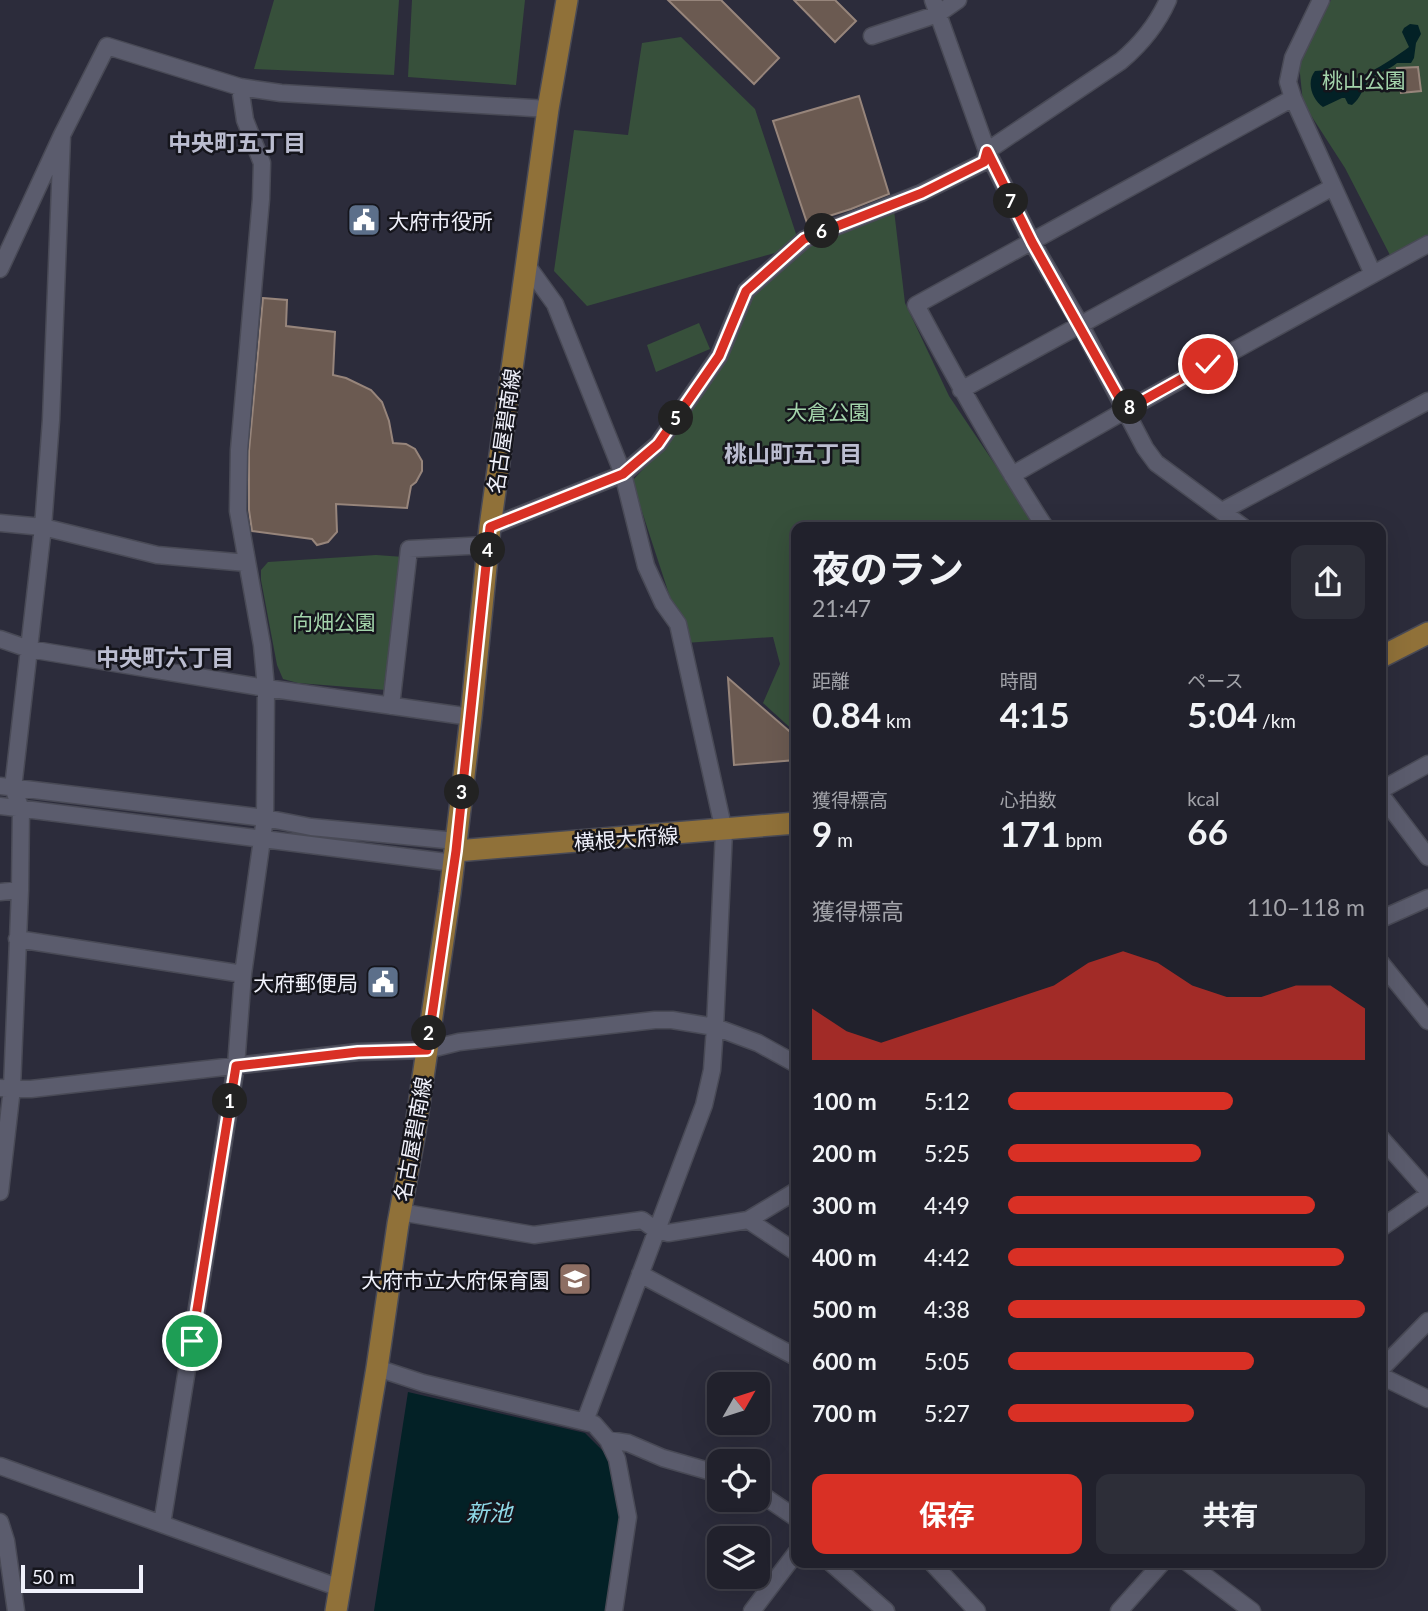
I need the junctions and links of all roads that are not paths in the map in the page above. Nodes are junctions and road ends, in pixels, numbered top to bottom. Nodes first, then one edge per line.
1 (567, 0) edge
2 (958, 0) edge
3 (1168, 0) edge
4 (1321, 0) edge
5 (936, 7) edge
6 (872, 36) dead end
7 (240, 87) junction
8 (1293, 97) junction
9 (548, 109) junction
10 (62, 135) junction
11 (987, 151) junction
12 (1333, 187) junction
13 (1032, 242) junction
14 (1428, 244) edge
15 (526, 264) junction
16 (0, 269) edge
17 (1373, 274) junction
18 (1080, 324) junction
19 (961, 390) junction
20 (1428, 401) edge
21 (1126, 410) junction
22 (623, 474) junction
23 (1012, 475) junction
24 (1224, 510) junction
25 (1042, 522) edge
26 (1237, 522) edge
27 (0, 523) edge
28 (43, 527) junction
29 (489, 536) junction
30 (247, 563) junction
31 (1428, 633) edge
32 (0, 639) edge
33 (29, 649) junction
34 (1386, 650) edge
35 (266, 688) junction
36 (391, 706) junction
37 (471, 717) junction
38 (1428, 764) edge
39 (7, 787) edge
40 (1386, 789) edge
41 (1386, 799) edge
42 (0, 806) edge
43 (22, 809) junction
44 (265, 818) junction
45 (791, 824) edge
46 (724, 831) junction
47 (262, 839) junction
48 (455, 851) junction
49 (1428, 857) edge
50 (20, 890) junction
51 (0, 892) edge
52 (1428, 898) edge
53 (1386, 917) edge
54 (17, 939) junction
55 (1386, 969) edge
56 (243, 974) junction
57 (1428, 1021) edge
58 (715, 1027) junction
59 (427, 1050) junction
60 (791, 1061) edge
61 (236, 1066) junction
62 (6, 1088) edge
63 (1386, 1144) edge
64 (0, 1192) edge
65 (1428, 1193) edge
66 (791, 1194) edge
67 (400, 1212) junction
68 (748, 1220) junction
69 (1386, 1224) edge
70 (656, 1230) junction
71 (791, 1249) edge
72 (640, 1275) junction
73 (1428, 1321) edge
74 (791, 1354) edge
75 (1386, 1364) edge
76 (377, 1368) junction
77 (1386, 1378) edge
78 (1428, 1399) edge
79 (585, 1421) junction
80 (608, 1440) junction
81 (0, 1466) edge
82 (707, 1471) edge
83 (770, 1500) edge
84 (791, 1515) edge
85 (0, 1522) edge
86 (162, 1524) junction
87 (791, 1560) edge
88 (837, 1568) edge
89 (937, 1568) edge
90 (1158, 1568) edge
91 (1195, 1568) edge
92 (340, 1588) junction
93 (16, 1611) edge
94 (336, 1611) edge
95 (614, 1611) edge
96 (752, 1611) edge
97 (886, 1611) edge
98 (977, 1611) edge
99 (1119, 1611) edge
100 (1252, 1611) edge

1 - 9 main road, 名古屋碧南線
2 - 5 street
3 - 11 street
4 - 8 street
5 - 6 street
5 - 11 street
7 - 9 street
7 - 10 street
7 - 30 street
8 - 12 street
8 - 13 street
9 - 15 main road, 名古屋碧南線
10 - 16 street
10 - 28 street
11 - 13 street
11 - 22 street
12 - 17 street
12 - 18 street
13 - 18 street
13 - 19 street
14 - 17 street
15 - 22 street
15 - 29 main road, 名古屋碧南線
17 - 21 street
18 - 19 street
18 - 21 street
19 - 23 street
20 - 24 street
21 - 23 street
21 - 24 street
22 - 29 street
22 - 46 street
23 - 25 street
24 - 26 street
27 - 28 street
28 - 30 street
28 - 33 street
29 - 36 street
29 - 37 main road, 名古屋碧南線
30 - 35 street
31 - 34 main road
32 - 33 street
33 - 35 street
33 - 39 street
35 - 36 street
35 - 44 street
36 - 37 street
37 - 48 main road, 名古屋碧南線
38 - 40 street
39 - 43 street
39 - 44 street
41 - 49 street
42 - 43 street
43 - 47 street
43 - 50 street
44 - 47 street
44 - 48 street
45 - 46 main road, 横根大府線
46 - 48 main road, 横根大府線
46 - 58 street
47 - 48 street
47 - 56 street
48 - 59 main road, 名古屋碧南線
50 - 51 street
50 - 54 street
52 - 53 street
54 - 56 street
54 - 62 street
55 - 57 street
56 - 61 street
58 - 59 street
58 - 60 street
58 - 70 street
59 - 61 street
59 - 67 main road, 名古屋碧南線
61 - 62 street
61 - 86 street
62 - 64 street
63 - 65 street
65 - 69 street
66 - 68 street
67 - 70 street
67 - 76 main road, 名古屋碧南線
68 - 70 street
68 - 71 street
70 - 72 street
72 - 74 street
72 - 79 street
73 - 75 street
76 - 79 street
76 - 92 main road, 名古屋碧南線
77 - 78 street
79 - 80 street
80 - 82 street
80 - 95 street
81 - 86 street
83 - 84 street
85 - 93 street
86 - 92 street
87 - 96 street
88 - 97 street
89 - 98 street
90 - 99 street
91 - 100 street
92 - 94 main road, 名古屋碧南線

